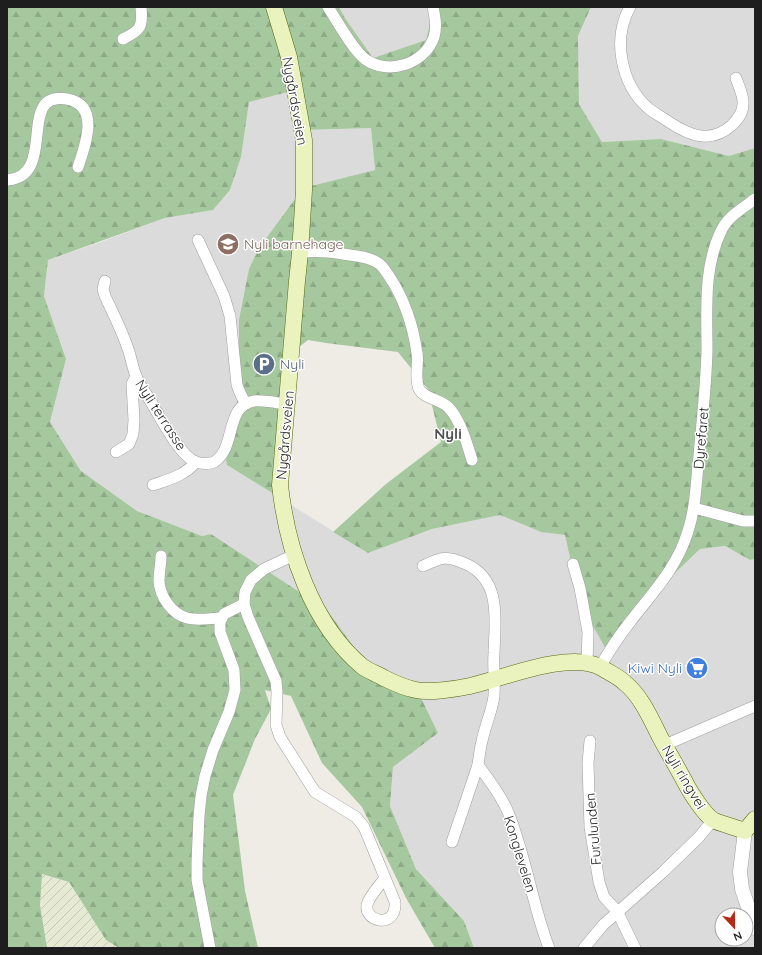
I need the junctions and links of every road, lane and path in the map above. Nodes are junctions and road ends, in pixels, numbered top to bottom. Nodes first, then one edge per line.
1 (141, 7) edge
2 (274, 7) edge
3 (328, 7) edge
4 (340, 7) edge
5 (433, 7) edge
6 (630, 7) edge
7 (336, 19) junction
8 (123, 39) dead end
9 (736, 78) dead end
10 (78, 167) dead end
11 (7, 180) edge
12 (755, 199) edge
13 (198, 240) dead end
14 (300, 253) junction
15 (105, 280) dead end
16 (136, 376) junction
17 (246, 404) junction
18 (287, 404) junction
19 (116, 452) dead end
20 (472, 460) dead end
21 (196, 462) junction
22 (153, 485) dead end
23 (694, 508) junction
24 (755, 521) edge
25 (294, 555) junction
26 (161, 556) dead end
27 (573, 564) dead end
28 (423, 566) dead end
29 (244, 604) junction
30 (221, 618) junction
31 (594, 665) junction
32 (501, 677) junction
33 (755, 706) edge
34 (590, 740) dead end
35 (665, 745) junction
36 (478, 765) junction
37 (713, 820) junction
38 (750, 825) edge
39 (452, 842) dead end
40 (385, 878) dead end
41 (617, 911) junction
42 (755, 928) edge
43 (210, 948) edge
44 (549, 948) edge
45 (584, 948) edge
46 (635, 948) edge

1 - 8 street
2 - 14 main road, Nygårdsveien
3 - 7 street
4 - 7 street
5 - 7 street
6 - 9 street
10 - 11 street
12 - 23 street, Dyrefaret
13 - 17 street
14 - 18 main road, Nygårdsveien
14 - 20 street
15 - 16 street, Nyli terrasse
16 - 19 street
16 - 21 street, Nyli terrasse
17 - 18 street
17 - 21 street, Nyli terrasse
18 - 25 main road, Nygårdsveien
21 - 22 street
23 - 24 street
23 - 31 street, Dyrefaret
25 - 29 street
25 - 32 main road, Nygårdsveien
26 - 30 street
27 - 31 street
28 - 32 street
29 - 30 street
29 - 40 street
30 - 43 street
31 - 32 main road, Nyli ringvei
31 - 35 main road, Nyli ringvei
32 - 36 street
33 - 35 street
34 - 41 street, Furulunden
35 - 37 main road, Nyli ringvei
36 - 39 street
36 - 44 street, Kongleveien
37 - 38 main road
37 - 41 street, Nyli ringvei
38 - 42 street
41 - 45 street, Nyli ringvei
41 - 46 street, Furulunden

